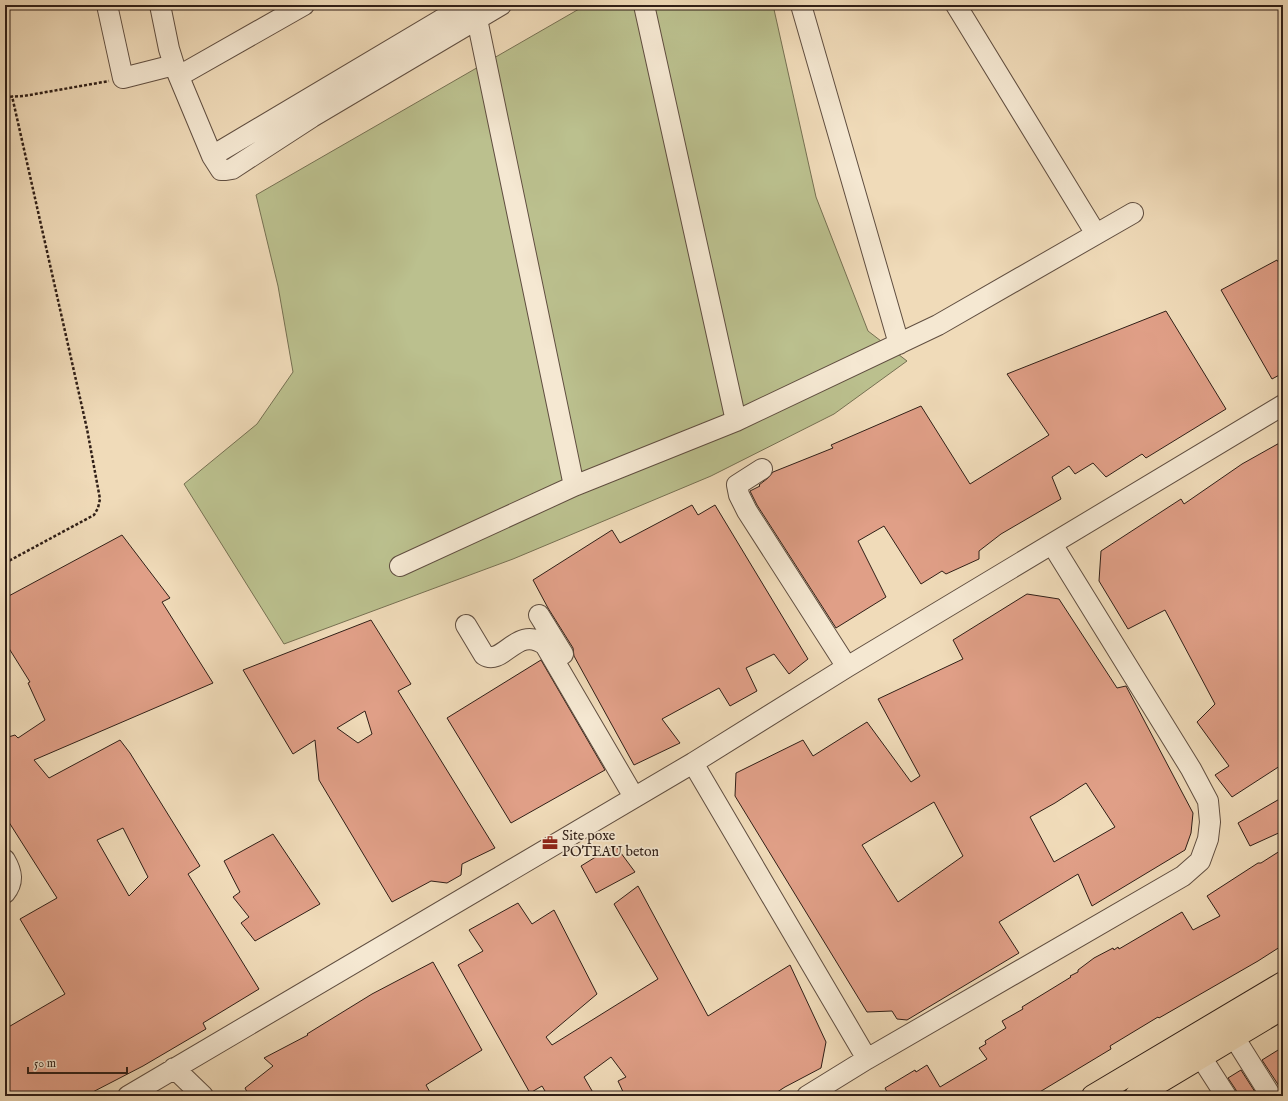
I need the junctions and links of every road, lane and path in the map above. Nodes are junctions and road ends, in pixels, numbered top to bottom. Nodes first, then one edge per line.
1 (107, 5) edge
2 (160, 5) edge
3 (304, 5) edge
4 (501, 5) edge
5 (644, 5) edge
6 (801, 5) edge
7 (956, 5) edge
8 (471, 12) edge
9 (176, 70) junction
10 (123, 78) junction
11 (5, 96) edge
12 (12, 96) junction
13 (1133, 213) dead end
14 (1096, 234) junction
15 (900, 344) junction
16 (1283, 405) edge
17 (736, 420) junction
18 (762, 469) dead end
19 (574, 486) junction
20 (1052, 544) junction
21 (5, 563) edge
22 (400, 566) dead end
23 (539, 615) dead end
24 (466, 625) dead end
25 (847, 667) junction
26 (694, 763) junction
27 (640, 794) junction
28 (5, 860) edge
29 (5, 893) edge
30 (1283, 983) edge
31 (1283, 1008) edge
32 (1234, 1037) junction
33 (1201, 1057) junction
34 (867, 1059) junction
35 (1141, 1067) junction
36 (174, 1068) junction
37 (1149, 1093) edge
38 (1283, 1093) edge
39 (128, 1096) edge
40 (203, 1096) edge
41 (807, 1096) edge
42 (1093, 1096) edge
43 (1226, 1096) edge
44 (1271, 1096) edge
45 (1279, 1096) edge

1 - 10 street
2 - 9 street
3 - 9 street
4 - 8 street
5 - 17 street
6 - 15 street
7 - 14 street
8 - 9 street
8 - 19 street
9 - 10 street
10 - 12 path
11 - 12 path
12 - 21 path
13 - 14 street
14 - 15 street
15 - 17 street
16 - 20 street
17 - 19 street
18 - 25 street
19 - 22 street
20 - 25 street
20 - 34 street
23 - 27 street
24 - 27 street
25 - 26 street
26 - 27 street
26 - 34 street
27 - 36 street
28 - 29 street
30 - 35 main road
31 - 32 main road
32 - 33 main road
32 - 44 street
33 - 37 main road
33 - 43 street
34 - 41 street
35 - 37 street
35 - 42 main road
36 - 39 street
36 - 40 street
38 - 45 street

